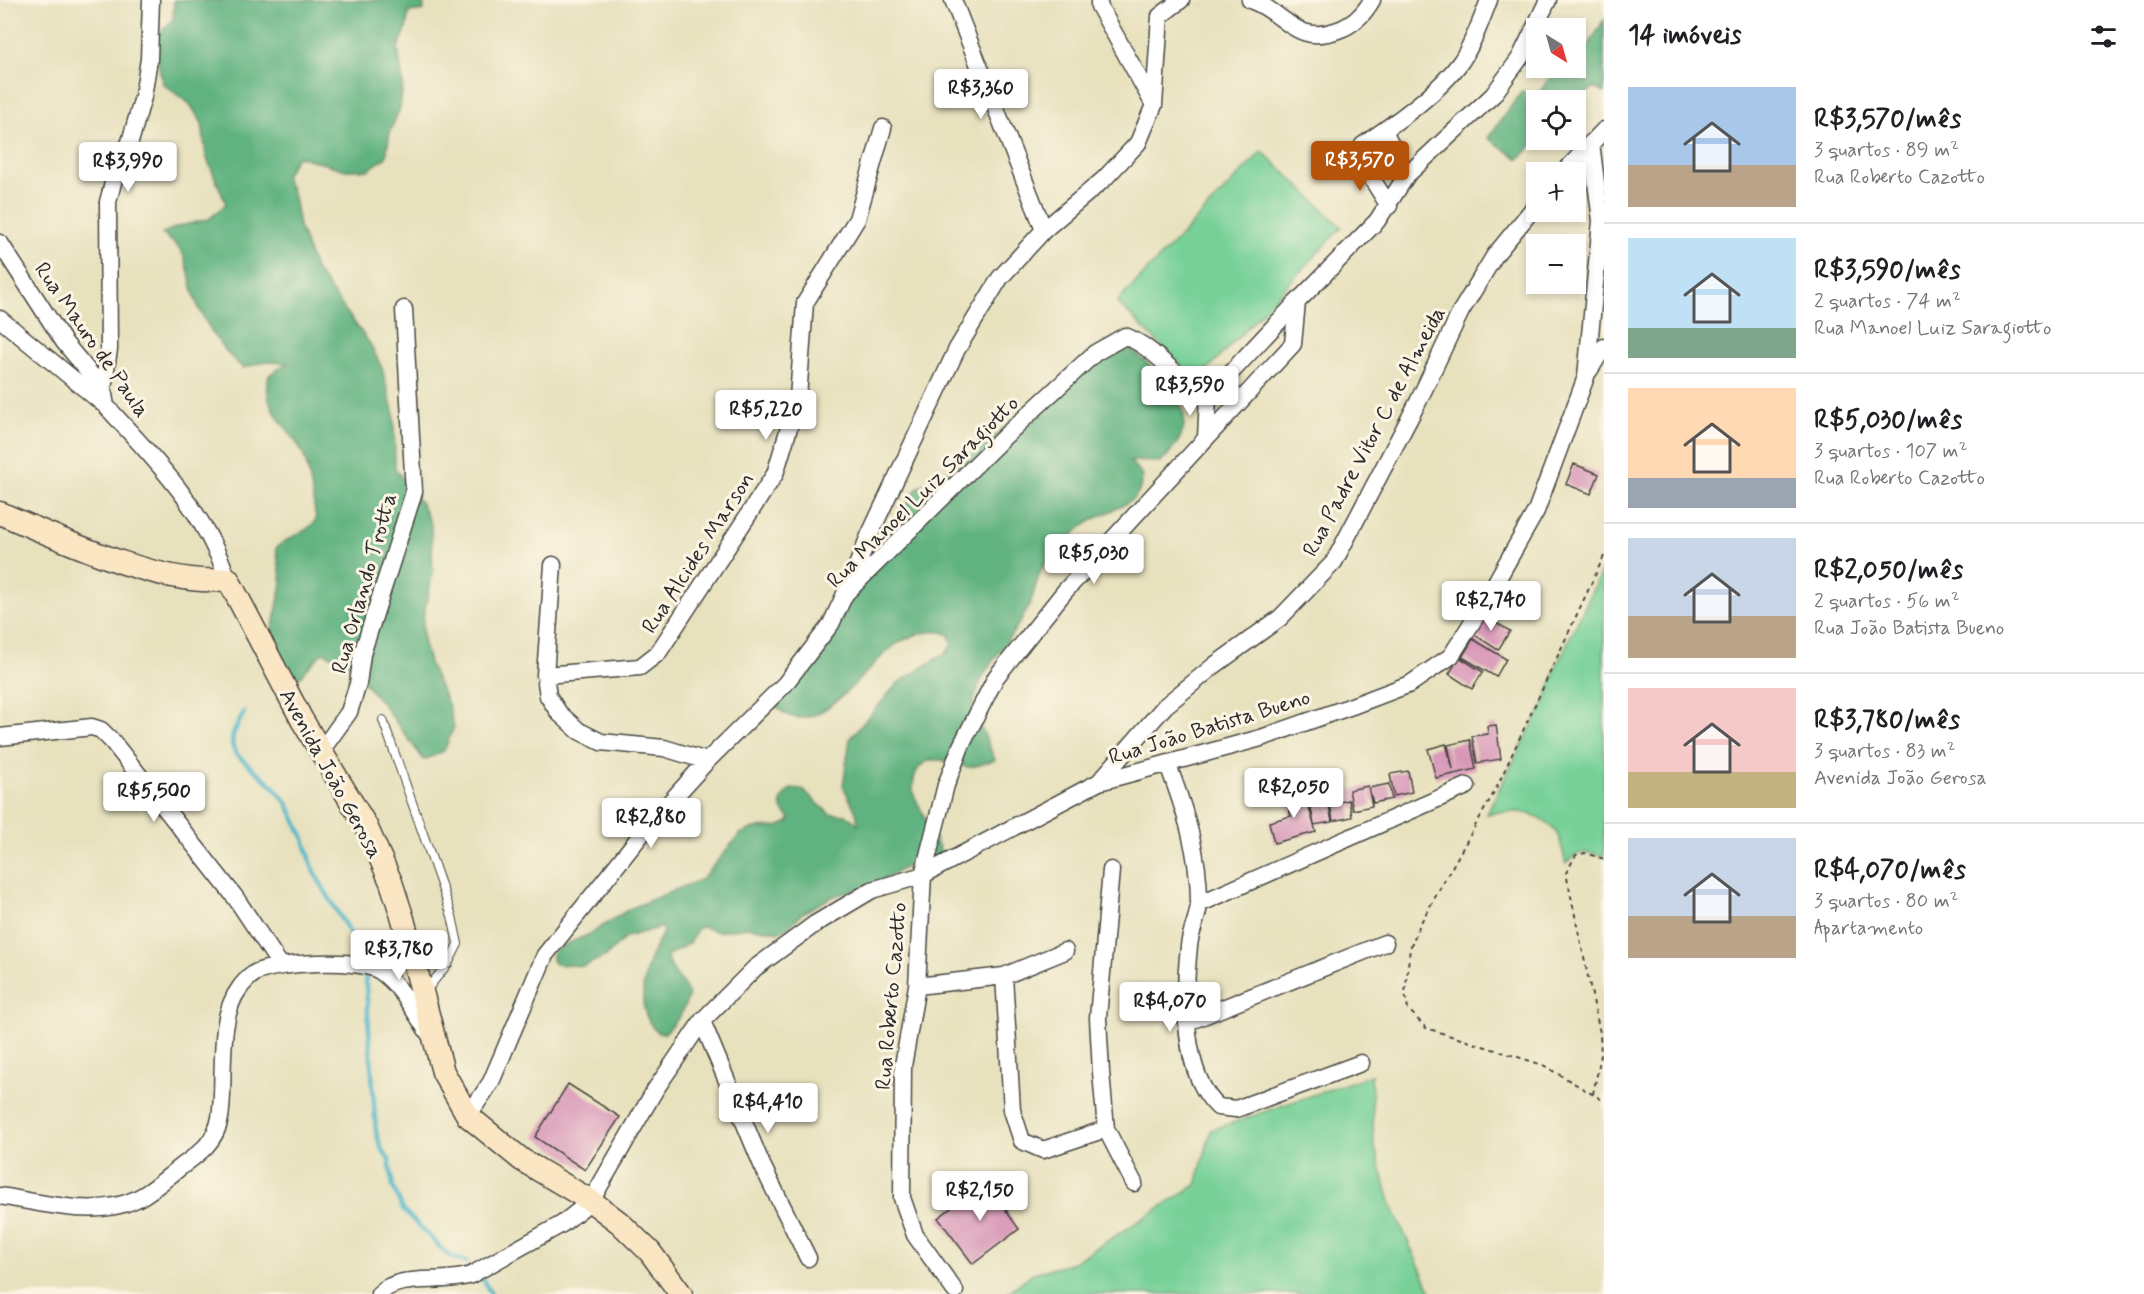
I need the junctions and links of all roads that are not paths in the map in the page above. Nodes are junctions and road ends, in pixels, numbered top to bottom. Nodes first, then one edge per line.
1 (151, 0) edge
2 (953, 0) edge
3 (1100, 0) edge
4 (1181, 0) edge
5 (1250, 0) edge
6 (1372, 0) edge
7 (1489, 0) edge
8 (1548, 0) edge
9 (1154, 105) junction
10 (883, 128) dead end
11 (1604, 130) edge
12 (1384, 131) junction
13 (1591, 142) junction
14 (1573, 162) edge
15 (1407, 175) junction
16 (1389, 206) junction
17 (1526, 217) edge
18 (1044, 230) junction
19 (0, 243) edge
20 (1297, 302) junction
21 (404, 309) dead end
22 (0, 319) edge
23 (1604, 347) edge
24 (1586, 377) junction
25 (103, 389) junction
26 (1208, 397) junction
27 (106, 406) junction
28 (1206, 438) junction
29 (0, 513) edge
30 (553, 565) dead end
31 (228, 579) junction
32 (845, 594) junction
33 (545, 675) junction
34 (383, 720) dead end
35 (0, 737) edge
36 (321, 751) junction
37 (707, 761) junction
38 (1168, 765) junction
39 (1099, 782) junction
40 (1467, 786) dead end
41 (1112, 870) dead end
42 (923, 876) junction
43 (1199, 904) junction
44 (1385, 943) dead end
45 (1065, 951) dead end
46 (281, 966) junction
47 (1004, 976) junction
48 (917, 986) junction
49 (423, 995) junction
50 (702, 1021) junction
51 (1188, 1022) junction
52 (435, 1041) junction
53 (1361, 1063) dead end
54 (468, 1116) junction
55 (1107, 1129) junction
56 (1134, 1183) dead end
57 (0, 1196) edge
58 (591, 1201) junction
59 (808, 1258) dead end
60 (955, 1292) dead end
61 (379, 1294) edge
62 (681, 1294) edge

1 - 25 street
2 - 18 street
3 - 9 street
4 - 9 street
5 - 6 street
7 - 12 street
8 - 15 street
9 - 18 street
10 - 33 street, Rua Alcides Marson
11 - 13 street
12 - 15 street
12 - 16 street
13 - 14 street
13 - 24 street, Rua João Batista Bueno
15 - 16 street
16 - 20 street
17 - 39 street, Rua Padre Vitor C de Almeida
18 - 32 street
19 - 25 street, Rua Mauro de Paula
20 - 26 street
20 - 28 street, Rua Roberto Cazotto
21 - 36 street, Rua Orlando Trotta
22 - 27 street
23 - 24 street
24 - 38 street, Rua João Batista Bueno
25 - 27 street, Rua Mauro de Paula
26 - 28 street
26 - 32 street, Rua Manoel Luiz Saragiotto
27 - 31 street, Rua Mauro de Paula
28 - 42 street, Rua Roberto Cazotto
29 - 31 main road
30 - 33 street
31 - 36 main road, Avenida João Gerosa
32 - 37 street, Rua Manoel Luiz Saragiotto
33 - 37 street
34 - 49 lane
35 - 46 street
36 - 49 main road, Avenida João Gerosa
37 - 54 street, Rua Manoel Luiz Saragiotto
38 - 39 street, Rua João Batista Bueno
38 - 43 street
39 - 42 street, Rua João Batista Bueno
40 - 43 street
41 - 55 street
42 - 48 street, Rua Roberto Cazotto
42 - 50 street, Rua João Batista Bueno
43 - 51 street
44 - 51 street
45 - 47 street
46 - 52 street
46 - 57 street
47 - 48 street
47 - 55 street
48 - 60 street, Rua Roberto Cazotto
49 - 52 main road, Avenida João Gerosa
50 - 58 street, Rua João Batista Bueno
50 - 59 street
51 - 53 street
52 - 54 main road, Avenida João Gerosa
54 - 58 main road, Avenida João Gerosa
55 - 56 street
58 - 61 street
58 - 62 main road, Avenida João Gerosa

